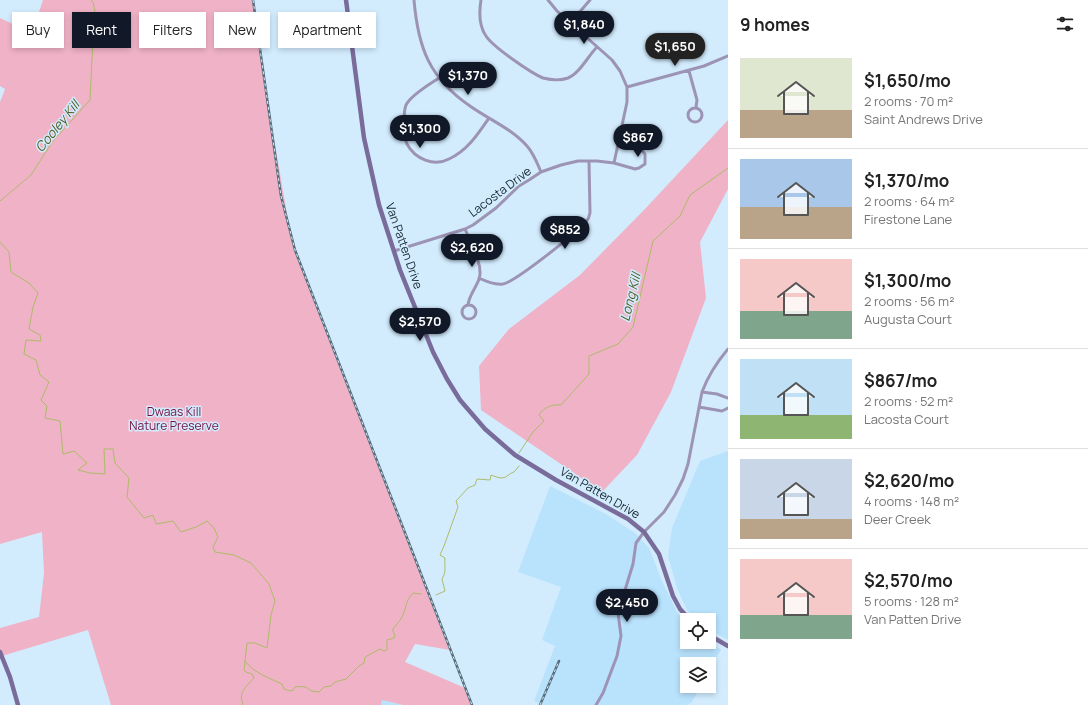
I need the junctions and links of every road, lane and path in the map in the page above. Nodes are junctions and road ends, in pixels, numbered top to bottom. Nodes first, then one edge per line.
1 (346, 0) edge
2 (414, 0) edge
3 (481, 0) edge
4 (548, 0) edge
5 (590, 0) edge
6 (570, 23) junction
7 (597, 47) junction
8 (728, 56) edge
9 (689, 71) junction
10 (439, 78) junction
11 (627, 87) junction
12 (696, 107) junction
13 (489, 118) junction
14 (620, 140) junction
15 (589, 161) junction
16 (614, 163) junction
17 (541, 172) junction
18 (465, 229) junction
19 (394, 252) junction
20 (479, 278) junction
21 (468, 305) junction
22 (728, 349) edge
23 (702, 392) junction
24 (728, 398) edge
25 (699, 408) junction
26 (728, 408) edge
27 (644, 532) junction
28 (684, 613) edge
29 (716, 639) edge
30 (728, 646) edge
31 (0, 652) edge
32 (18, 705) edge
33 (596, 705) edge

1 - 19 street, Van Patten Drive
2 - 10 street
3 - 7 street
4 - 6 street
5 - 6 street
6 - 7 street
7 - 11 street
8 - 9 street
9 - 11 street
9 - 12 street
10 - 13 street
10 - 13 street
11 - 14 street
12 - 12 street
13 - 17 street
14 - 16 street
14 - 16 street, Lacosta Drive
15 - 16 street, Lacosta Drive
15 - 17 street, Lacosta Drive
15 - 20 street
17 - 18 street, Lacosta Drive
18 - 19 street, Lacosta Drive
18 - 20 street
19 - 27 street, Van Patten Drive
20 - 21 street
21 - 21 street
22 - 23 street
23 - 24 street
23 - 25 street
25 - 26 street
25 - 27 street
27 - 28 street, Van Patten Drive
27 - 33 street
29 - 30 street
31 - 32 street

